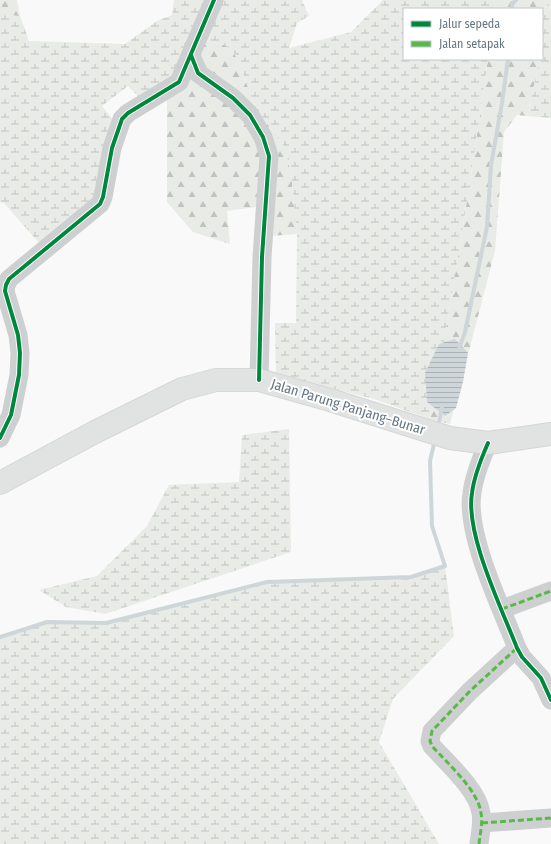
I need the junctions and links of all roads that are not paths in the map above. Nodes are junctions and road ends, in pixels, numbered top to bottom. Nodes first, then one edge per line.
1 (214, 0) edge
2 (191, 55) junction
3 (260, 380) junction
4 (551, 434) edge
5 (0, 438) edge
6 (488, 443) junction
7 (0, 483) edge
8 (551, 591) edge
9 (502, 609) junction
10 (517, 648) junction
11 (551, 700) edge
12 (551, 818) edge
13 (482, 823) junction
14 (479, 844) edge

1 - 2 street
2 - 3 street
2 - 5 street
3 - 6 main road, Jalan Parung Panjang–Bunar
3 - 7 main road, Jalan Parung Panjang–Bunar
4 - 6 main road, Jalan Parung Panjang–Bunar
6 - 9 street
8 - 9 street
9 - 10 street
10 - 11 street
10 - 13 street
12 - 13 street
13 - 14 street

